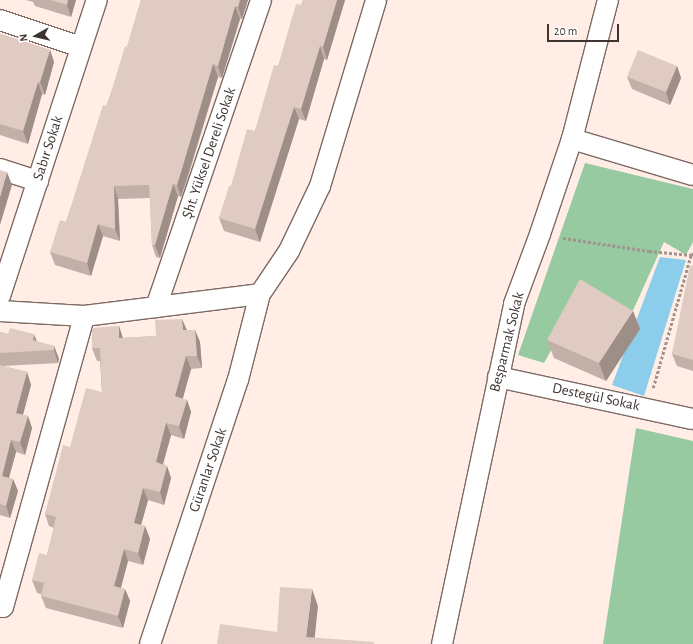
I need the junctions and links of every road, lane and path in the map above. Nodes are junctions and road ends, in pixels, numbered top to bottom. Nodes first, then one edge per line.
1 (96, 0) edge
2 (261, 0) edge
3 (376, 0) edge
4 (608, 0) edge
5 (0, 20) edge
6 (81, 47) junction
7 (572, 139) junction
8 (0, 169) edge
9 (693, 175) edge
10 (38, 181) junction
11 (540, 234) junction
12 (692, 254) edge
13 (260, 294) junction
14 (0, 296) edge
15 (156, 307) junction
16 (0, 311) edge
17 (84, 316) junction
18 (498, 377) junction
19 (647, 408) junction
20 (693, 418) edge
21 (0, 606) edge
22 (150, 644) edge
23 (442, 644) edge

1 - 6 street, Sabır Sokak
2 - 15 street, Şht. Yüksel Dereli Sokak
3 - 13 street
4 - 7 street, Beşparmak Sokak
5 - 6 street
6 - 10 street, Sabır Sokak
7 - 9 street
7 - 11 street, Beşparmak Sokak
8 - 10 street
10 - 14 street, Sabır Sokak
11 - 12 path
11 - 18 street, Beşparmak Sokak
12 - 19 path
13 - 15 street
13 - 22 street, Güranlar Sokak
15 - 17 street
16 - 17 street
17 - 21 street
18 - 19 street, Destegül Sokak
18 - 23 street, Beşparmak Sokak
19 - 20 street, Destegül Sokak

